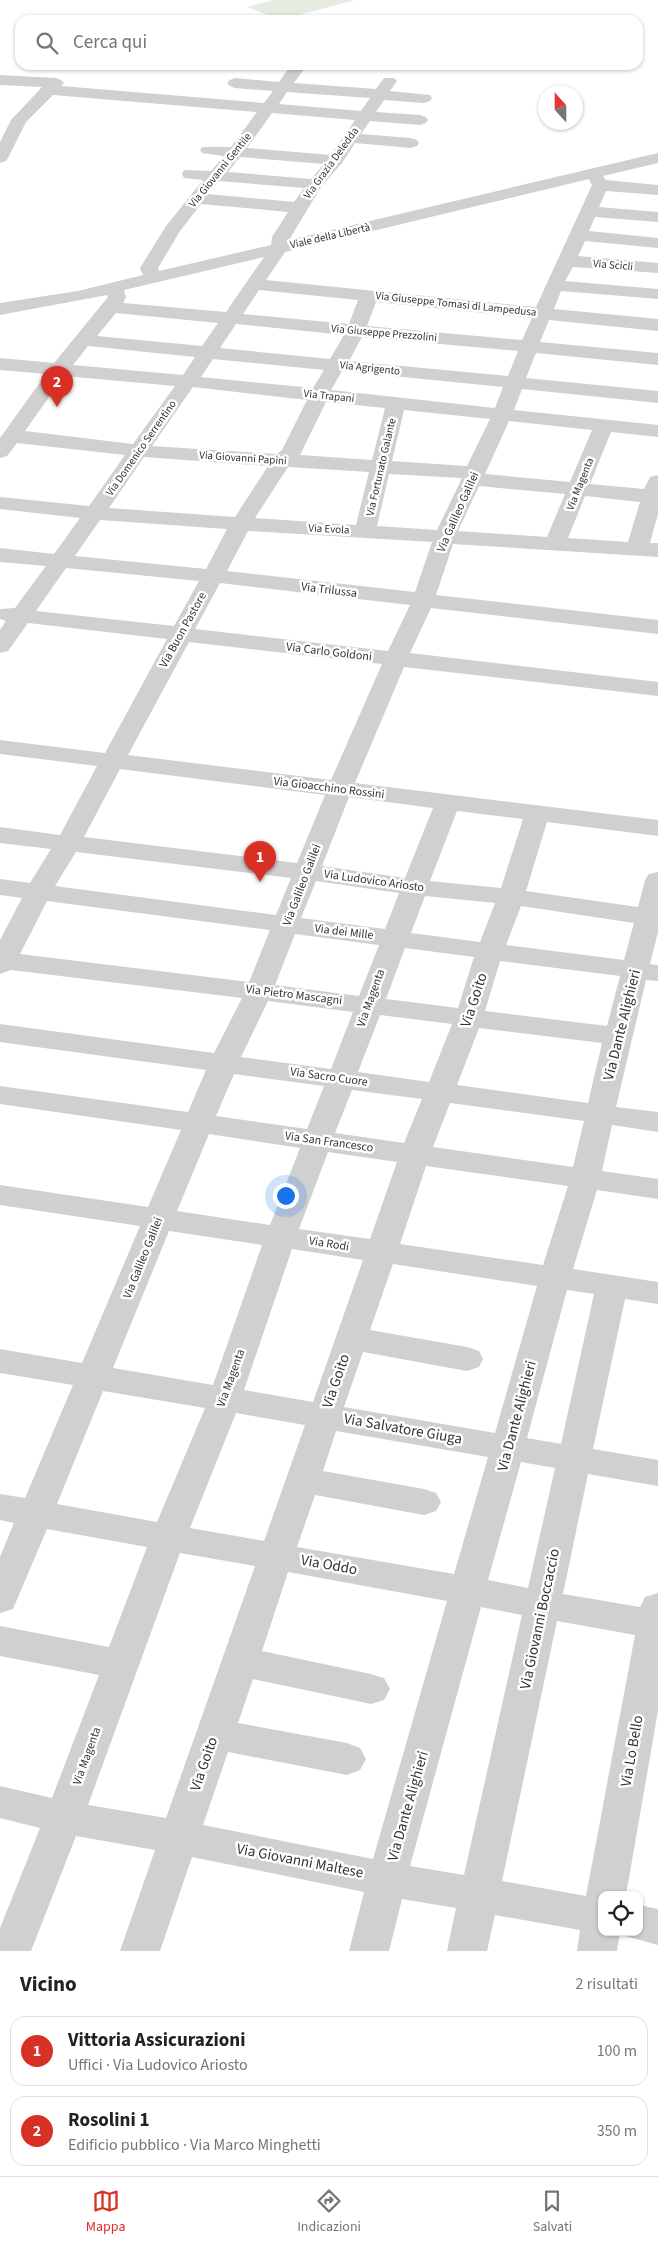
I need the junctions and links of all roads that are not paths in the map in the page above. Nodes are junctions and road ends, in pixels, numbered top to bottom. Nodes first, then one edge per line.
1 (296, 70) edge
2 (0, 80) edge
3 (389, 80) dead end
4 (235, 83) dead end
5 (52, 87) junction
6 (284, 87) junction
7 (380, 94) junction
8 (424, 98) dead end
9 (269, 108) junction
10 (366, 116) junction
11 (420, 120) dead end
12 (351, 138) junction
13 (411, 143) dead end
14 (208, 150) dead end
15 (236, 152) junction
16 (0, 158) edge
17 (658, 158) edge
18 (336, 160) junction
19 (190, 174) dead end
20 (215, 176) junction
21 (597, 179) junction
22 (315, 184) junction
23 (658, 190) edge
24 (196, 198) junction
25 (298, 208) junction
26 (589, 211) junction
27 (658, 218) edge
28 (578, 235) junction
29 (658, 243) edge
30 (279, 248) junction
31 (568, 261) junction
32 (658, 268) edge
33 (153, 278) junction
34 (253, 284) junction
35 (554, 285) junction
36 (114, 288) junction
37 (658, 294) edge
38 (369, 296) junction
39 (110, 307) junction
40 (0, 309) edge
41 (542, 313) junction
42 (231, 318) junction
43 (658, 325) edge
44 (356, 331) junction
45 (83, 340) junction
46 (529, 347) junction
47 (206, 352) junction
48 (658, 359) edge
49 (0, 364) edge
50 (337, 364) junction
51 (60, 369) junction
52 (188, 382) junction
53 (514, 382) junction
54 (319, 395) junction
55 (658, 398) edge
56 (396, 403) junction
57 (502, 414) junction
58 (604, 424) junction
59 (658, 431) edge
60 (6, 444) edge
61 (139, 451) junction
62 (281, 461) junction
63 (381, 466) junction
64 (474, 476) junction
65 (578, 489) junction
66 (656, 491) edge
67 (0, 503) edge
68 (95, 513) junction
69 (241, 524) junction
70 (365, 530) junction
71 (445, 536) junction
72 (555, 544) junction
73 (637, 549) junction
74 (658, 550) edge
75 (0, 555) edge
76 (60, 562) junction
77 (213, 576) junction
78 (423, 601) junction
79 (11, 615) edge
80 (658, 627) edge
81 (180, 635) junction
82 (0, 646) edge
83 (395, 660) junction
84 (658, 689) edge
85 (0, 747) edge
86 (111, 760) junction
87 (340, 789) junction
88 (447, 803) junction
89 (537, 814) junction
90 (658, 828) edge
91 (0, 835) edge
92 (68, 843) junction
93 (306, 872) junction
94 (658, 880) edge
95 (0, 887) edge
96 (414, 887) junction
97 (38, 892) junction
98 (511, 897) junction
99 (653, 917) edge
100 (286, 925) junction
101 (394, 938) junction
102 (490, 950) junction
103 (1, 962) edge
104 (647, 971) edge
105 (259, 991) junction
106 (368, 1004) junction
107 (469, 1018) junction
108 (0, 1033) edge
109 (618, 1036) junction
110 (224, 1062) junction
111 (342, 1079) junction
112 (440, 1091) junction
113 (0, 1095) edge
114 (601, 1113) junction
115 (658, 1122) edge
116 (198, 1124) junction
117 (317, 1141) junction
118 (416, 1154) junction
119 (585, 1180) junction
120 (658, 1189) edge
121 (0, 1195) edge
122 (160, 1218) junction
123 (281, 1236) junction
124 (382, 1252) junction
125 (555, 1278) junction
126 (612, 1286) junction
127 (658, 1293) edge
128 (351, 1338) junction
129 (467, 1359) dead end
130 (0, 1361) edge
131 (94, 1376) junction
132 (224, 1399) junction
133 (324, 1416) junction
134 (508, 1447) junction
135 (574, 1458) junction
136 (658, 1473) edge
137 (302, 1480) junction
138 (424, 1502) dead end
139 (0, 1507) edge
140 (36, 1514) junction
141 (169, 1536) junction
142 (276, 1555) junction
143 (469, 1591) junction
144 (0, 1599) edge
145 (543, 1604) junction
146 (657, 1619) edge
147 (0, 1641) edge
148 (240, 1661) junction
149 (121, 1664) junction
150 (371, 1689) dead end
151 (214, 1734) junction
152 (347, 1759) dead end
153 (0, 1802) edge
154 (64, 1817) junction
155 (179, 1837) junction
156 (387, 1879) junction
157 (607, 1891) edge
158 (480, 1893) junction
159 (598, 1915) edge
160 (643, 1924) edge
161 (658, 1927) edge
162 (599, 1936) edge
163 (11, 1951) edge
164 (140, 1951) edge
165 (369, 1951) edge
166 (467, 1951) edge
167 (596, 1951) edge

1 - 6 street, Via Giovanni Gentile
2 - 5 street
3 - 7 street, Via Grazia Deledda
4 - 6 street
5 - 9 street
5 - 16 street
6 - 7 street
6 - 9 street, Via Giovanni Gentile
7 - 8 street
7 - 10 street, Via Grazia Deledda
9 - 10 street
9 - 15 street, Via Giovanni Gentile
10 - 11 street
10 - 12 street, Via Grazia Deledda
12 - 13 street
12 - 18 street, Via Grazia Deledda
14 - 15 street
15 - 18 street
15 - 20 street, Via Giovanni Gentile
17 - 21 street, Viale della Libertà
18 - 22 street, Via Grazia Deledda
19 - 20 street
20 - 22 street
20 - 24 street, Via Giovanni Gentile
21 - 23 street
21 - 26 street, Via Galileo Galilei
21 - 30 street, Viale della Libertà
22 - 25 street, Via Grazia Deledda
24 - 25 street
24 - 33 street, Via Giovanni Gentile
25 - 30 street, Via Grazia Deledda
26 - 27 street
26 - 28 street, Via Galileo Galilei
28 - 29 street
28 - 31 street, Via Galileo Galilei
30 - 33 street, Viale della Libertà
30 - 34 street, Via Domenico Serrentino
31 - 32 street, Via Scicli
31 - 35 street, Via Galileo Galilei
33 - 36 street, Viale della Libertà
34 - 38 street, Via Giuseppe Tomasi di Lampedusa
34 - 42 street, Via Domenico Serrentino
35 - 37 street
35 - 41 street, Via Galileo Galilei
36 - 39 street
36 - 40 street, Viale della Libertà
38 - 41 street, Via Giuseppe Tomasi di Lampedusa
38 - 44 street, Via Buon Pastore
39 - 42 street, Via Giuseppe Prezzolini
39 - 45 street
41 - 43 street, Via Giuseppe Tomasi di Lampedusa
41 - 46 street, Via Galileo Galilei
42 - 44 street, Via Giuseppe Prezzolini
42 - 47 street, Via Domenico Serrentino
44 - 46 street, Via Giuseppe Prezzolini
44 - 50 street, Via Buon Pastore
45 - 47 street, Via Agrigento
45 - 51 street
46 - 48 street, Via Giuseppe Prezzolini
46 - 53 street, Via Galileo Galilei
47 - 50 street, Via Agrigento
47 - 52 street, Via Domenico Serrentino
49 - 51 street, Via Trapani
50 - 53 street, Via Agrigento
50 - 54 street, Via Buon Pastore
51 - 52 street, Via Trapani
51 - 60 street
52 - 54 street, Via Trapani
52 - 61 street, Via Domenico Serrentino
53 - 55 street, Via Agrigento
53 - 57 street, Via Galileo Galilei
54 - 56 street, Via Trapani
54 - 62 street, Via Buon Pastore
56 - 57 street, Via Trapani
56 - 63 street, Via Fortunato Galante
57 - 58 street, Via Trapani
57 - 64 street, Via Galileo Galilei
58 - 59 street, Via Trapani
58 - 65 street, Via Magenta
60 - 61 street, Via Giovanni Papini
61 - 62 street, Via Giovanni Papini
61 - 68 street, Via Domenico Serrentino
62 - 63 street, Via Giovanni Papini
62 - 69 street, Via Buon Pastore
63 - 64 street, Via Giovanni Papini
63 - 70 street, Via Fortunato Galante
64 - 65 street, Via Giovanni Papini
64 - 71 street, Via Galileo Galilei
65 - 66 street, Via Giovanni Papini
65 - 72 street, Via Magenta
66 - 73 street
67 - 68 street, Via Evola
68 - 69 street, Via Evola
68 - 76 street, Via Domenico Serrentino
69 - 70 street, Via Evola
69 - 77 street, Via Buon Pastore
70 - 71 street, Via Evola
71 - 72 street, Via Evola
71 - 78 street, Via Galileo Galilei
72 - 73 street, Via Evola
73 - 74 street, Via Evola
75 - 76 street, Via Trilussa
76 - 77 street, Via Trilussa
76 - 79 street, Via Domenico Serrentino
77 - 78 street, Via Trilussa
77 - 81 street, Via Buon Pastore
78 - 80 street, Via Trilussa
78 - 83 street, Via Galileo Galilei
79 - 81 street, Via Carlo Goldoni
79 - 82 street, Via Domenico Serrentino
81 - 83 street, Via Carlo Goldoni
81 - 86 street, Via Buon Pastore
83 - 84 street, Via Carlo Goldoni
83 - 87 street, Via Galileo Galilei
85 - 86 street, Via Gioacchino Rossini
86 - 87 street, Via Gioacchino Rossini
86 - 92 street, Via Buon Pastore
87 - 88 street, Via Gioacchino Rossini
87 - 93 street, Via Galileo Galilei
88 - 89 street, Via Gioacchino Rossini
88 - 96 street, Via Magenta
89 - 90 street, Via Gioacchino Rossini
89 - 98 street, Via Goito
91 - 92 street, Via Ludovico Ariosto
92 - 93 street, Via Ludovico Ariosto
92 - 97 street, Via Buon Pastore
93 - 96 street, Via Ludovico Ariosto
93 - 100 street, Via Galileo Galilei
94 - 99 street, Via Dante Alighieri
95 - 97 street, Via dei Mille
96 - 98 street, Via Ludovico Ariosto
96 - 101 street, Via Magenta
97 - 100 street, Via dei Mille
97 - 103 street, Via Buon Pastore
98 - 99 street, Via Ludovico Ariosto
98 - 102 street, Via Goito
99 - 104 street, Via Dante Alighieri
100 - 101 street, Via dei Mille
100 - 105 street, Via Galileo Galilei
101 - 102 street, Via dei Mille
101 - 106 street, Via Magenta
102 - 104 street, Via dei Mille
102 - 107 street, Via Goito
103 - 105 street, Via Pietro Mascagni
104 - 109 street, Via Dante Alighieri
105 - 106 street, Via Pietro Mascagni
105 - 110 street, Via Galileo Galilei
106 - 107 street, Via Pietro Mascagni
106 - 111 street, Via Magenta
107 - 109 street, Via Pietro Mascagni
107 - 112 street, Via Goito
108 - 110 street, Via Sacro Cuore
109 - 114 street, Via Dante Alighieri
110 - 111 street, Via Sacro Cuore
110 - 116 street, Via Galileo Galilei
111 - 112 street, Via Sacro Cuore
111 - 117 street, Via Magenta
112 - 114 street, Via Sacro Cuore
112 - 118 street, Via Goito
113 - 116 street, Via San Francesco
114 - 115 street, Via Sacro Cuore
114 - 119 street, Via Dante Alighieri
116 - 117 street, Via San Francesco
116 - 122 street, Via Galileo Galilei
117 - 118 street, Via San Francesco
117 - 123 street, Via Magenta
118 - 119 street, Via San Francesco
118 - 124 street, Via Goito
119 - 120 street, Via San Francesco
119 - 125 street, Via Dante Alighieri
121 - 122 street, Via Rodi
122 - 123 street, Via Rodi
122 - 131 street, Via Galileo Galilei
123 - 124 street, Via Rodi
123 - 132 street, Via Magenta
124 - 125 street, Via Rodi
124 - 128 street, Via Goito
125 - 126 street, Via Rodi
125 - 134 street, Via Dante Alighieri
126 - 127 street, Via Rodi
126 - 135 street, Via Giovanni Boccaccio
128 - 129 street
128 - 133 street, Via Goito
130 - 131 street, Via Salvatore Giuga
131 - 132 street, Via Salvatore Giuga
131 - 140 street, Via Galileo Galilei
132 - 133 street, Via Salvatore Giuga
132 - 141 street, Via Magenta
133 - 134 street, Via Salvatore Giuga
133 - 137 street, Via Goito
134 - 135 street, Via Salvatore Giuga
134 - 143 street, Via Dante Alighieri
135 - 136 street, Via Salvatore Giuga
135 - 145 street, Via Giovanni Boccaccio
137 - 138 street
137 - 142 street, Via Goito
139 - 140 street, Via Oddo
140 - 141 street, Via Oddo
140 - 144 street, Via Galileo Galilei
141 - 142 street, Via Oddo
141 - 149 street, Via Magenta
142 - 143 street, Via Oddo
142 - 148 street, Via Goito
143 - 145 street, Via Oddo
143 - 156 street, Via Dante Alighieri
145 - 146 street, Via Oddo
145 - 158 street, Via Giovanni Boccaccio
146 - 157 street, Via Lo Bello
147 - 149 street
148 - 150 street
148 - 151 street, Via Goito
149 - 154 street, Via Magenta
151 - 152 street
151 - 155 street, Via Goito
153 - 154 street, Via Giovanni Maltese
154 - 155 street, Via Giovanni Maltese
154 - 163 street, Via Magenta
155 - 156 street, Via Giovanni Maltese
155 - 164 street, Via Goito
156 - 158 street, Via Giovanni Maltese
156 - 165 street, Via Dante Alighieri
158 - 159 street, Via Giovanni Maltese
158 - 166 street, Via Giovanni Boccaccio
160 - 161 street
162 - 167 street

